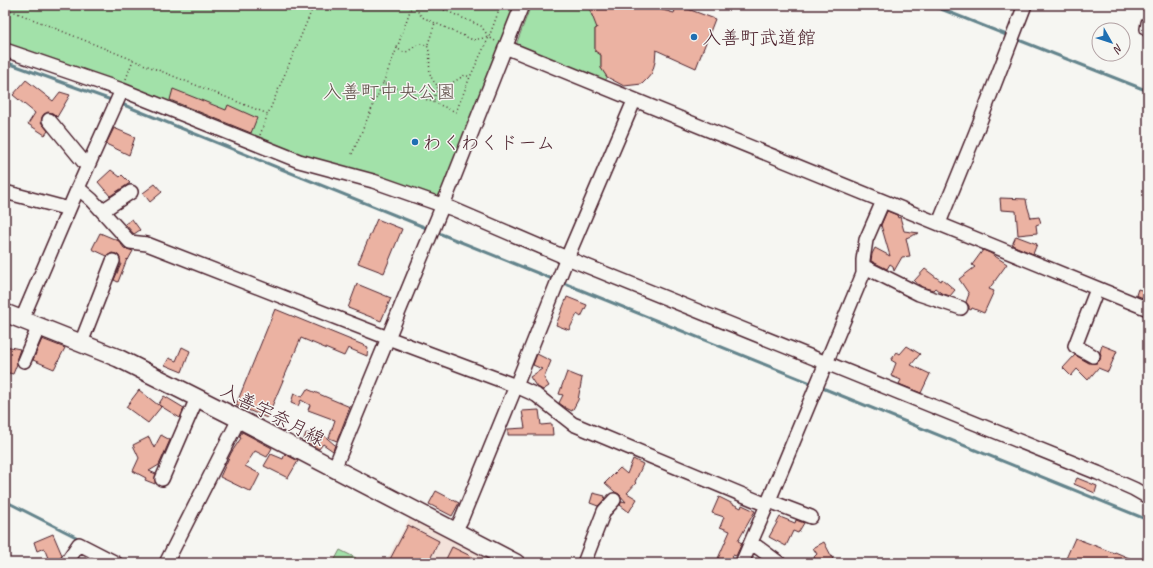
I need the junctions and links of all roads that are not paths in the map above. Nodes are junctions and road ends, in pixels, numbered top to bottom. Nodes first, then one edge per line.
1 (522, 5) edge
2 (1025, 5) edge
3 (505, 47) junction
4 (5, 50) edge
5 (122, 90) junction
6 (634, 101) junction
7 (49, 120) dead end
8 (87, 166) junction
9 (78, 188) junction
10 (5, 192) edge
11 (131, 192) dead end
12 (883, 202) junction
13 (442, 205) junction
14 (69, 209) junction
15 (102, 211) junction
16 (939, 223) junction
17 (567, 258) junction
18 (113, 261) dead end
19 (863, 266) junction
20 (1097, 289) junction
21 (961, 308) dead end
22 (1148, 309) edge
23 (5, 313) edge
24 (22, 319) junction
25 (39, 326) junction
26 (388, 338) junction
27 (81, 343) junction
28 (1093, 356) dead end
29 (24, 361) dead end
30 (826, 363) junction
31 (516, 386) junction
32 (197, 398) junction
33 (239, 419) junction
34 (334, 469) junction
35 (162, 479) dead end
36 (1148, 497) edge
37 (614, 500) dead end
38 (768, 503) junction
39 (811, 517) dead end
40 (455, 532) junction
41 (752, 543) junction
42 (66, 563) edge
43 (116, 563) edge
44 (166, 563) edge
45 (516, 563) edge
46 (584, 563) edge
47 (742, 563) edge
48 (779, 563) edge

1 - 3 street
2 - 16 street
3 - 6 street
3 - 13 street
4 - 5 street
5 - 8 street
5 - 13 street
6 - 12 street
6 - 17 street
7 - 8 street
8 - 9 street
9 - 14 street
9 - 15 street
10 - 14 street
11 - 15 street
12 - 16 street
12 - 19 street
13 - 17 street
13 - 26 street
14 - 24 street
15 - 26 street
16 - 20 street
17 - 30 street
17 - 31 street
18 - 27 street
19 - 21 street
19 - 30 street
20 - 22 street
20 - 28 street
23 - 24 main road, 入善宇奈月線
24 - 25 main road, 入善宇奈月線
25 - 27 main road, 入善宇奈月線
25 - 29 street
26 - 31 street
26 - 34 street
27 - 32 main road, 入善宇奈月線
30 - 36 street
30 - 38 street
31 - 38 street
31 - 40 street
32 - 33 main road, 入善宇奈月線
32 - 35 street
33 - 34 main road, 入善宇奈月線
33 - 44 street
34 - 40 main road, 入善宇奈月線
37 - 46 street
38 - 39 street
38 - 41 street
40 - 45 main road, 入善宇奈月線
41 - 47 street
41 - 48 street
42 - 43 street

